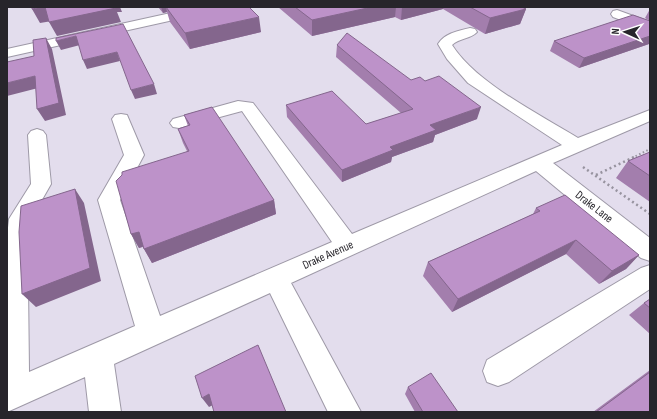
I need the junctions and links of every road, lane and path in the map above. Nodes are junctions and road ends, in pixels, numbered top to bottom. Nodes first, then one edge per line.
1 (214, 7) edge
2 (617, 14) dead end
3 (650, 27) edge
4 (470, 32) dead end
5 (7, 53) edge
6 (650, 115) edge
7 (121, 119) dead end
8 (179, 123) dead end
9 (37, 135) dead end
10 (650, 149) edge
11 (580, 156) junction
12 (538, 162) junction
13 (595, 175) junction
14 (650, 214) edge
15 (348, 246) junction
16 (650, 251) edge
17 (650, 276) edge
18 (275, 278) junction
19 (151, 332) junction
20 (98, 358) junction
21 (498, 371) dead end
22 (11, 396) edge
23 (105, 412) edge
24 (344, 412) edge

1 - 5 street
2 - 3 street
4 - 11 street
6 - 11 street, Drake Avenue
7 - 19 street
8 - 15 street
9 - 22 street
10 - 13 path
11 - 12 street, Drake Avenue
11 - 13 path
12 - 15 street, Drake Avenue
12 - 16 street, Drake Lane
13 - 14 path
15 - 18 street, Drake Avenue
17 - 21 street
18 - 19 street, Drake Avenue
18 - 24 street
19 - 20 street, Drake Avenue
20 - 22 street, Drake Avenue
20 - 23 street

